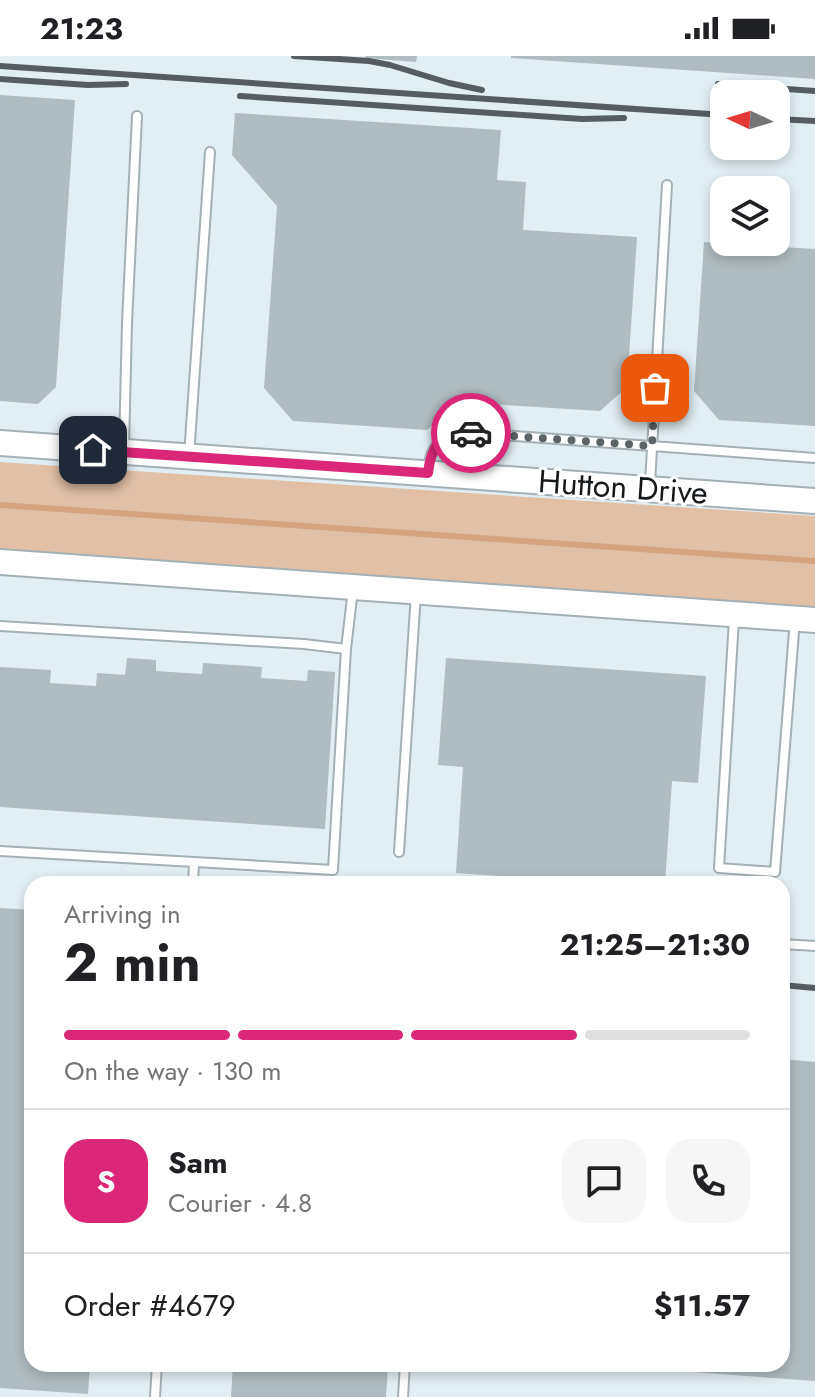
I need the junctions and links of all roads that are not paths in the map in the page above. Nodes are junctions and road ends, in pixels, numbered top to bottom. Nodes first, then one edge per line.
1 (137, 116) dead end
2 (210, 152) dead end
3 (667, 185) dead end
4 (0, 443) edge
5 (652, 446) junction
6 (124, 452) junction
7 (189, 456) junction
8 (815, 458) edge
9 (428, 473) junction
10 (649, 489) junction
11 (815, 501) edge
12 (0, 562) edge
13 (353, 587) junction
14 (416, 592) junction
15 (735, 614) junction
16 (805, 619) edge
17 (0, 626) edge
18 (346, 649) junction
19 (0, 851) edge
20 (399, 852) dead end
21 (194, 862) junction
22 (193, 876) edge
23 (790, 944) edge
24 (815, 946) edge
25 (157, 1372) edge
26 (405, 1372) edge
27 (155, 1397) edge
28 (403, 1397) edge

1 - 6 lane
2 - 7 lane
3 - 5 lane
4 - 6 street, Hutton Drive
5 - 8 lane
5 - 9 lane
5 - 10 lane
6 - 7 street, Hutton Drive
7 - 9 street, Hutton Drive
9 - 10 street, Hutton Drive
10 - 11 street, Hutton Drive
12 - 13 street
13 - 14 street
13 - 18 lane
14 - 15 street
14 - 20 lane
15 - 16 street
15 - 16 lane
17 - 18 lane
18 - 21 lane
19 - 21 lane
21 - 22 lane
23 - 24 lane
25 - 27 lane
26 - 28 lane

